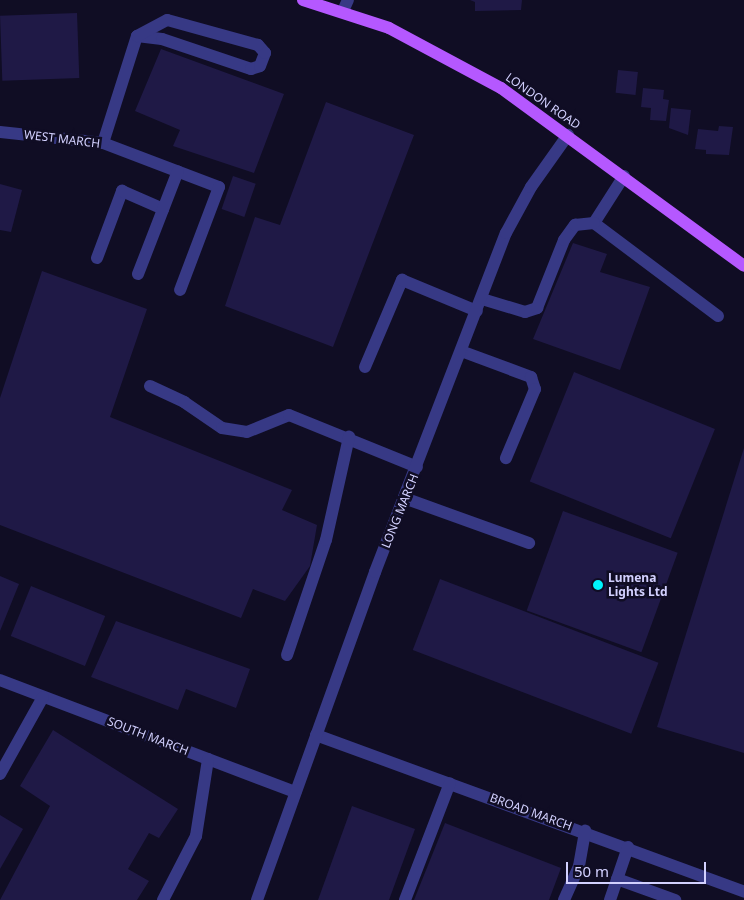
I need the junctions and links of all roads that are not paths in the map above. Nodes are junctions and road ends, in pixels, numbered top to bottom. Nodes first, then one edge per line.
1 (303, 0) edge
2 (345, 5) edge
3 (137, 36) junction
4 (0, 132) edge
5 (568, 134) junction
6 (103, 143) junction
7 (178, 171) junction
8 (624, 176) junction
9 (163, 209) junction
10 (594, 223) junction
11 (97, 258) dead end
12 (744, 266) edge
13 (138, 274) dead end
14 (180, 290) dead end
15 (480, 305) junction
16 (718, 316) dead end
17 (461, 351) junction
18 (365, 367) dead end
19 (150, 386) dead end
20 (349, 437) junction
21 (506, 458) dead end
22 (418, 467) junction
23 (404, 498) junction
24 (529, 543) dead end
25 (287, 655) dead end
26 (0, 680) edge
27 (43, 697) junction
28 (316, 735) junction
29 (208, 759) junction
30 (0, 774) edge
31 (450, 783) junction
32 (295, 792) junction
33 (585, 831) junction
34 (628, 847) junction
35 (618, 879) junction
36 (744, 892) edge
37 (163, 900) edge
38 (257, 900) edge
39 (405, 900) edge
40 (564, 900) edge
41 (610, 900) edge
42 (675, 900) edge

1 - 2 main road, LONDON ROAD
2 - 5 main road, LONDON ROAD
3 - 3 street
3 - 6 street
4 - 6 street, WEST MARCH
5 - 8 main road, LONDON ROAD
5 - 15 street, LONG MARCH
6 - 7 street, WEST MARCH
7 - 9 street
7 - 14 street, WEST MARCH
8 - 10 street
8 - 12 main road, LONDON ROAD
9 - 11 street
9 - 13 street
10 - 15 street
10 - 16 street
15 - 17 street, LONG MARCH
15 - 18 street
17 - 21 street
17 - 22 street, LONG MARCH
19 - 20 street
20 - 22 street
20 - 25 street
22 - 23 street, LONG MARCH
23 - 24 street
23 - 28 street, LONG MARCH
26 - 27 street, SOUTH MARCH
27 - 29 street, SOUTH MARCH
27 - 30 street
28 - 31 street, BROAD MARCH
28 - 32 street, LONG MARCH
29 - 32 street, SOUTH MARCH
29 - 37 street
31 - 33 street, BROAD MARCH
31 - 39 street
32 - 38 street, LONG MARCH
33 - 34 street, BROAD MARCH
33 - 40 street
34 - 35 street
34 - 36 street, BROAD MARCH
35 - 41 street
35 - 42 street

